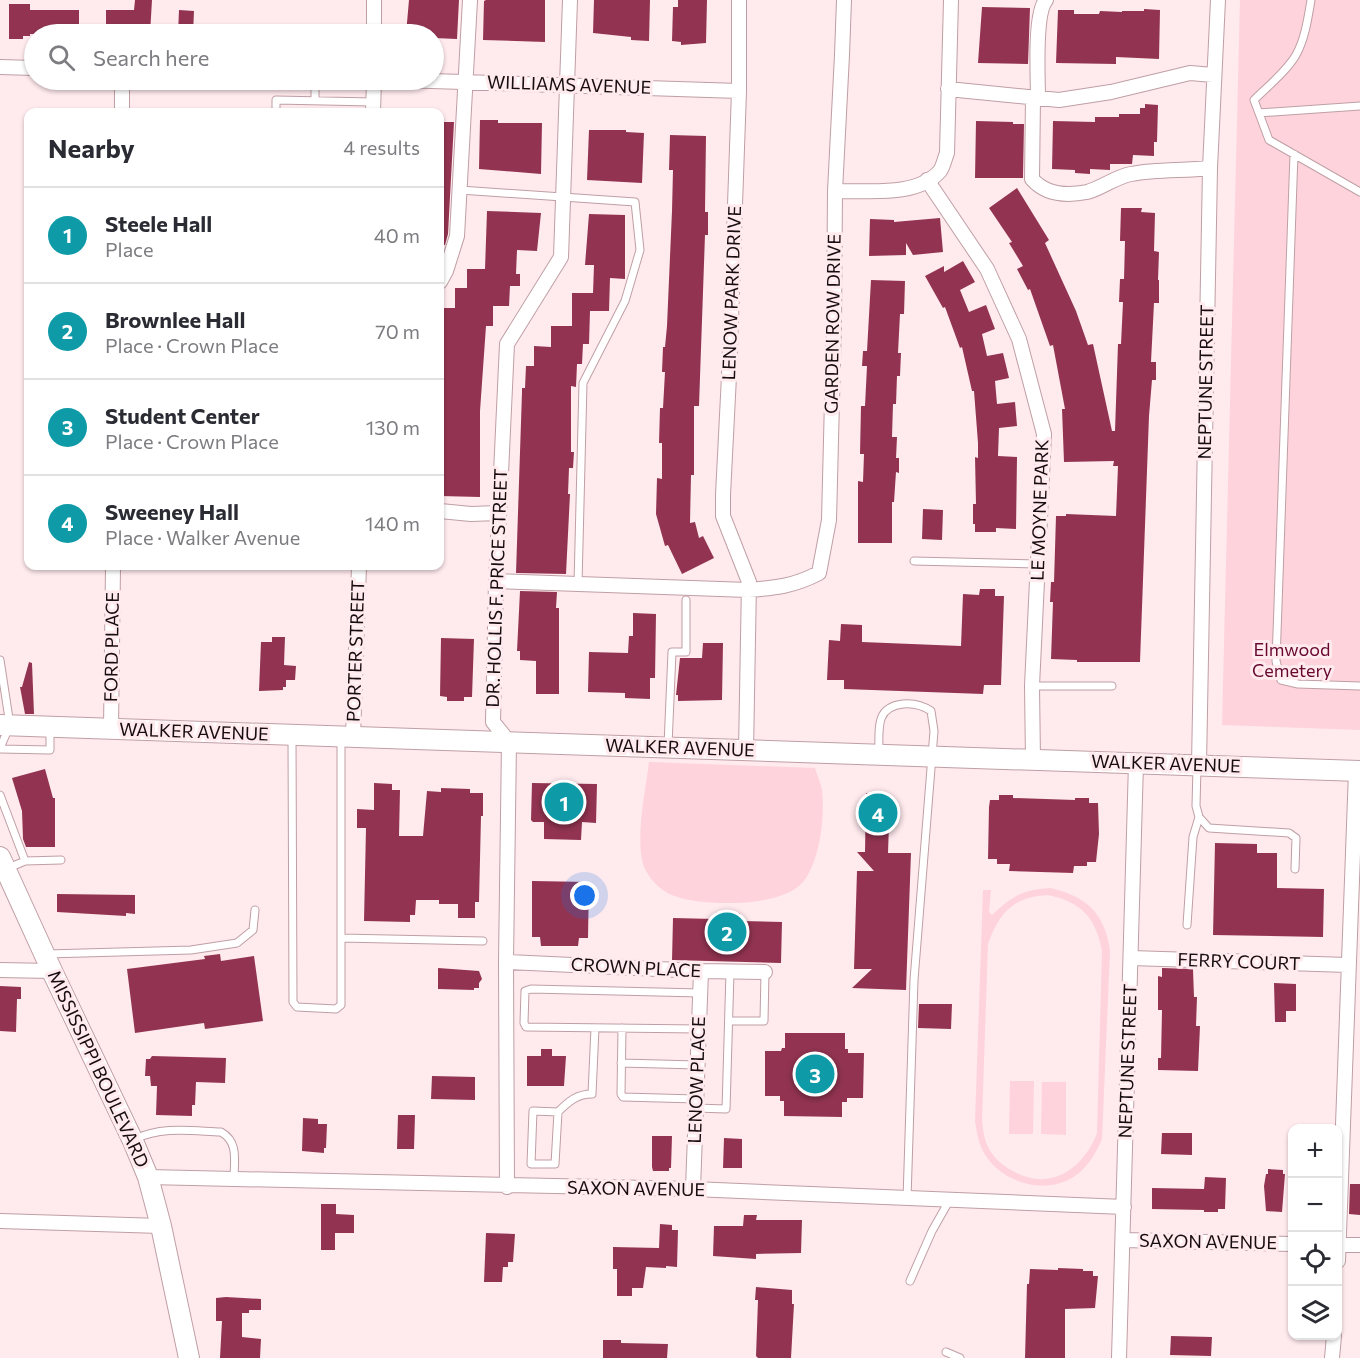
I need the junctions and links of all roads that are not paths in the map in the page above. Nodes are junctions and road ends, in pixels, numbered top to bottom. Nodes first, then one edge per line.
1 (374, 0) edge
2 (470, 0) edge
3 (570, 0) edge
4 (739, 0) edge
5 (844, 0) edge
6 (951, 0) edge
7 (1046, 0) edge
8 (1218, 0) edge
9 (1311, 0) edge
10 (374, 24) edge
11 (0, 67) edge
12 (24, 68) edge
13 (1213, 75) junction
14 (444, 81) edge
15 (466, 81) junction
16 (568, 84) junction
17 (948, 89) junction
18 (122, 90) edge
19 (315, 90) edge
20 (374, 90) edge
21 (739, 91) junction
22 (1035, 98) junction
23 (315, 101) junction
24 (1360, 106) edge
25 (373, 107) edge
26 (122, 108) edge
27 (276, 108) edge
28 (1259, 113) junction
29 (1294, 154) junction
30 (1210, 168) junction
31 (927, 180) junction
32 (460, 190) junction
33 (835, 191) junction
34 (1360, 192) edge
35 (563, 195) junction
36 (444, 275) edge
37 (444, 511) edge
38 (498, 513) junction
39 (914, 561) dead end
40 (1038, 564) junction
41 (112, 570) edge
42 (358, 570) edge
43 (496, 581) junction
44 (578, 584) junction
45 (748, 586) junction
46 (686, 600) dead end
47 (0, 660) edge
48 (1032, 686) junction
49 (1112, 686) dead end
50 (1360, 686) edge
51 (5, 725) edge
52 (50, 727) junction
53 (111, 729) junction
54 (292, 735) junction
55 (347, 736) junction
56 (509, 742) junction
57 (0, 748) edge
58 (668, 748) junction
59 (746, 751) junction
60 (879, 756) junction
61 (933, 758) junction
62 (1033, 761) junction
63 (1136, 763) junction
64 (1198, 765) junction
65 (1358, 771) edge
66 (0, 795) edge
67 (1199, 817) junction
68 (61, 860) dead end
69 (25, 861) junction
70 (3, 863) edge
71 (1295, 869) dead end
72 (255, 910) dead end
73 (1188, 925) dead end
74 (341, 938) junction
75 (483, 941) dead end
76 (1131, 958) junction
77 (1352, 960) edge
78 (506, 962) junction
79 (48, 963) junction
80 (0, 970) edge
81 (701, 971) junction
82 (730, 972) junction
83 (765, 972) joint
84 (700, 993) junction
85 (730, 1021) junction
86 (595, 1028) junction
87 (622, 1028) junction
88 (699, 1029) junction
89 (621, 1063) junction
90 (697, 1065) junction
91 (696, 1104) junction
92 (558, 1112) junction
93 (133, 1141) junction
94 (148, 1177) junction
95 (234, 1179) junction
96 (507, 1186) junction
97 (693, 1190) junction
98 (907, 1199) junction
99 (949, 1201) junction
100 (1124, 1207) junction
101 (0, 1221) edge
102 (161, 1226) junction
103 (1339, 1232) edge
104 (1123, 1240) junction
105 (1288, 1244) edge
106 (1342, 1245) edge
107 (1360, 1245) edge
108 (910, 1281) dead end
109 (1334, 1340) edge
110 (946, 1352) dead end
111 (189, 1358) edge
112 (960, 1358) edge
113 (1119, 1358) edge
114 (1332, 1358) edge

1 - 10 street
2 - 15 street
3 - 16 street, DR. HOLLIS F. PRICE STREET
4 - 21 street, LENOW PARK DRIVE
5 - 33 street, GARDEN ROW DRIVE
6 - 17 street
7 - 22 street
8 - 13 street, NEPTUNE STREET
9 - 28 lane
11 - 12 street
13 - 22 street
13 - 30 street, NEPTUNE STREET
14 - 15 street, WILLIAMS AVENUE
15 - 16 street, WILLIAMS AVENUE
15 - 32 street
16 - 21 street, WILLIAMS AVENUE
16 - 35 street, DR. HOLLIS F. PRICE STREET
17 - 22 street
17 - 31 street
18 - 26 street
19 - 23 lane
20 - 25 street
21 - 45 street, LENOW PARK DRIVE
22 - 30 street
23 - 25 lane
23 - 27 lane
24 - 28 lane
28 - 29 lane
29 - 34 lane
29 - 50 lane
30 - 64 street, NEPTUNE STREET
31 - 33 street
31 - 40 street, LE MOYNE PARK
32 - 35 lane
32 - 36 street
33 - 45 street, GARDEN ROW DRIVE
35 - 38 street, DR. HOLLIS F. PRICE STREET
35 - 44 lane
37 - 38 street
38 - 43 street, DR. HOLLIS F. PRICE STREET
39 - 40 lane
40 - 48 street, LE MOYNE PARK
41 - 53 street, FORD PLACE
42 - 55 street, PORTER STREET
43 - 44 street, GARDEN ROW DRIVE
43 - 56 street, DR. HOLLIS F. PRICE STREET
44 - 45 street, GARDEN ROW DRIVE
45 - 59 street
46 - 58 lane
47 - 51 lane
48 - 49 lane
48 - 62 street, LE MOYNE PARK
51 - 52 street, WALKER AVENUE
51 - 57 lane
52 - 53 street, WALKER AVENUE
52 - 57 lane
53 - 54 street, WALKER AVENUE
54 - 55 street, WALKER AVENUE
54 - 74 lane
55 - 56 street, WALKER AVENUE
55 - 74 lane
56 - 58 street, WALKER AVENUE
56 - 78 street
58 - 59 street, WALKER AVENUE
59 - 60 street, WALKER AVENUE
60 - 61 street, WALKER AVENUE
60 - 61 lane
61 - 62 street, WALKER AVENUE
61 - 98 lane
62 - 63 street, WALKER AVENUE
63 - 64 street, WALKER AVENUE
63 - 76 street, NEPTUNE STREET
64 - 65 street, WALKER AVENUE
64 - 67 lane
65 - 77 street
66 - 69 lane
67 - 71 lane
67 - 73 lane
68 - 69 lane
69 - 70 lane
70 - 79 street, MISSISSIPPI BOULEVARD
72 - 79 lane
74 - 75 lane
76 - 77 street, FERRY COURT
76 - 100 street, NEPTUNE STREET
77 - 103 street
78 - 81 street, CROWN PLACE
78 - 96 street
79 - 80 street
79 - 93 street, MISSISSIPPI BOULEVARD
81 - 82 street, CROWN PLACE
81 - 84 street, LENOW PLACE
82 - 83 street, CROWN PLACE
82 - 85 lane
83 - 85 lane
84 - 86 lane
84 - 88 street, LENOW PLACE
85 - 91 lane
86 - 87 lane
86 - 92 lane
87 - 88 lane
87 - 89 lane
88 - 90 street, LENOW PLACE
89 - 90 lane
89 - 91 lane
90 - 91 street, LENOW PLACE
91 - 97 street, LENOW PLACE
92 - 92 lane
93 - 94 street, MISSISSIPPI BOULEVARD
93 - 95 lane
94 - 95 street, SAXON AVENUE
94 - 102 street, MISSISSIPPI BOULEVARD
95 - 96 street, SAXON AVENUE
96 - 97 street, SAXON AVENUE
97 - 98 street, SAXON AVENUE
98 - 99 street, SAXON AVENUE
99 - 100 street, SAXON AVENUE
99 - 108 lane
100 - 104 street, NEPTUNE STREET
101 - 102 street
102 - 111 street, MISSISSIPPI BOULEVARD
104 - 105 street, SAXON AVENUE
104 - 113 street, NEPTUNE STREET
106 - 107 street
109 - 114 street
110 - 112 lane

